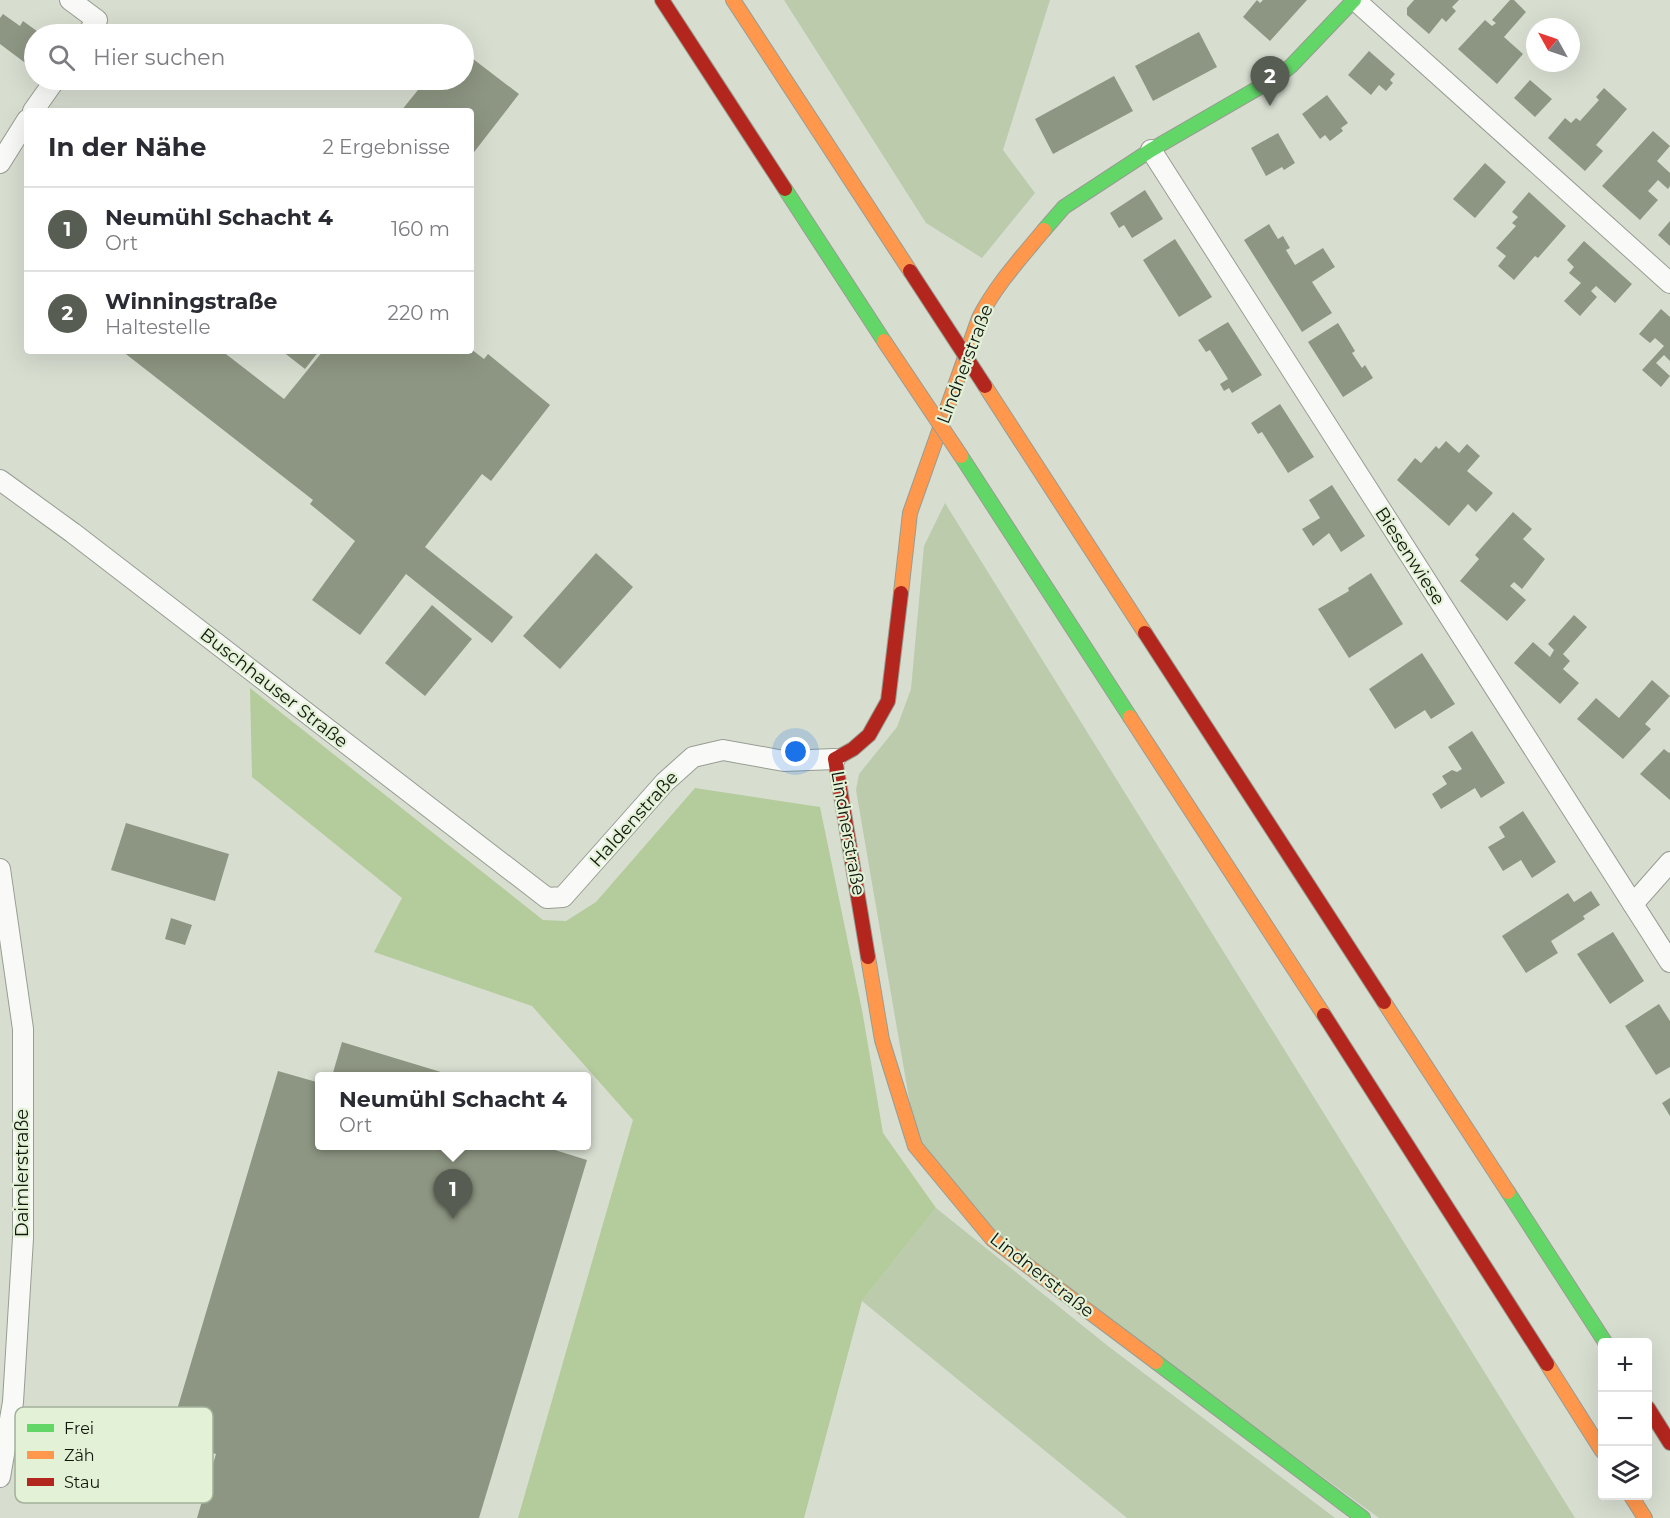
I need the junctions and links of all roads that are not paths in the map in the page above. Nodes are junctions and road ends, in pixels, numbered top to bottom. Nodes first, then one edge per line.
1 (70, 0) edge
2 (662, 0) edge
3 (734, 0) edge
4 (1354, 0) edge
5 (90, 24) edge
6 (48, 90) edge
7 (35, 108) edge
8 (24, 125) edge
9 (1151, 150) junction
10 (0, 163) edge
11 (1670, 283) edge
12 (0, 480) edge
13 (835, 759) junction
14 (1670, 862) edge
15 (0, 869) edge
16 (547, 898) joint
17 (1633, 904) junction
18 (1670, 962) edge
19 (1602, 1338) edge
20 (1652, 1416) edge
21 (1670, 1443) edge
22 (1599, 1446) edge
23 (0, 1477) edge
24 (1634, 1500) edge
25 (1363, 1518) edge
26 (1645, 1518) edge

1 - 5 street
2 - 22 main road, bridge
3 - 19 main road, bridge
4 - 9 main road, Lindnerstraße
4 - 11 street
6 - 7 street
8 - 10 street
9 - 13 main road, Lindnerstraße
9 - 17 street, Biesenwiese
12 - 16 street, Buschhauser Straße
13 - 16 street, Haldenstraße
13 - 25 main road, Lindnerstraße
14 - 17 street
15 - 23 street, Daimlerstraße
17 - 18 street, Biesenwiese
20 - 21 main road
24 - 26 main road

